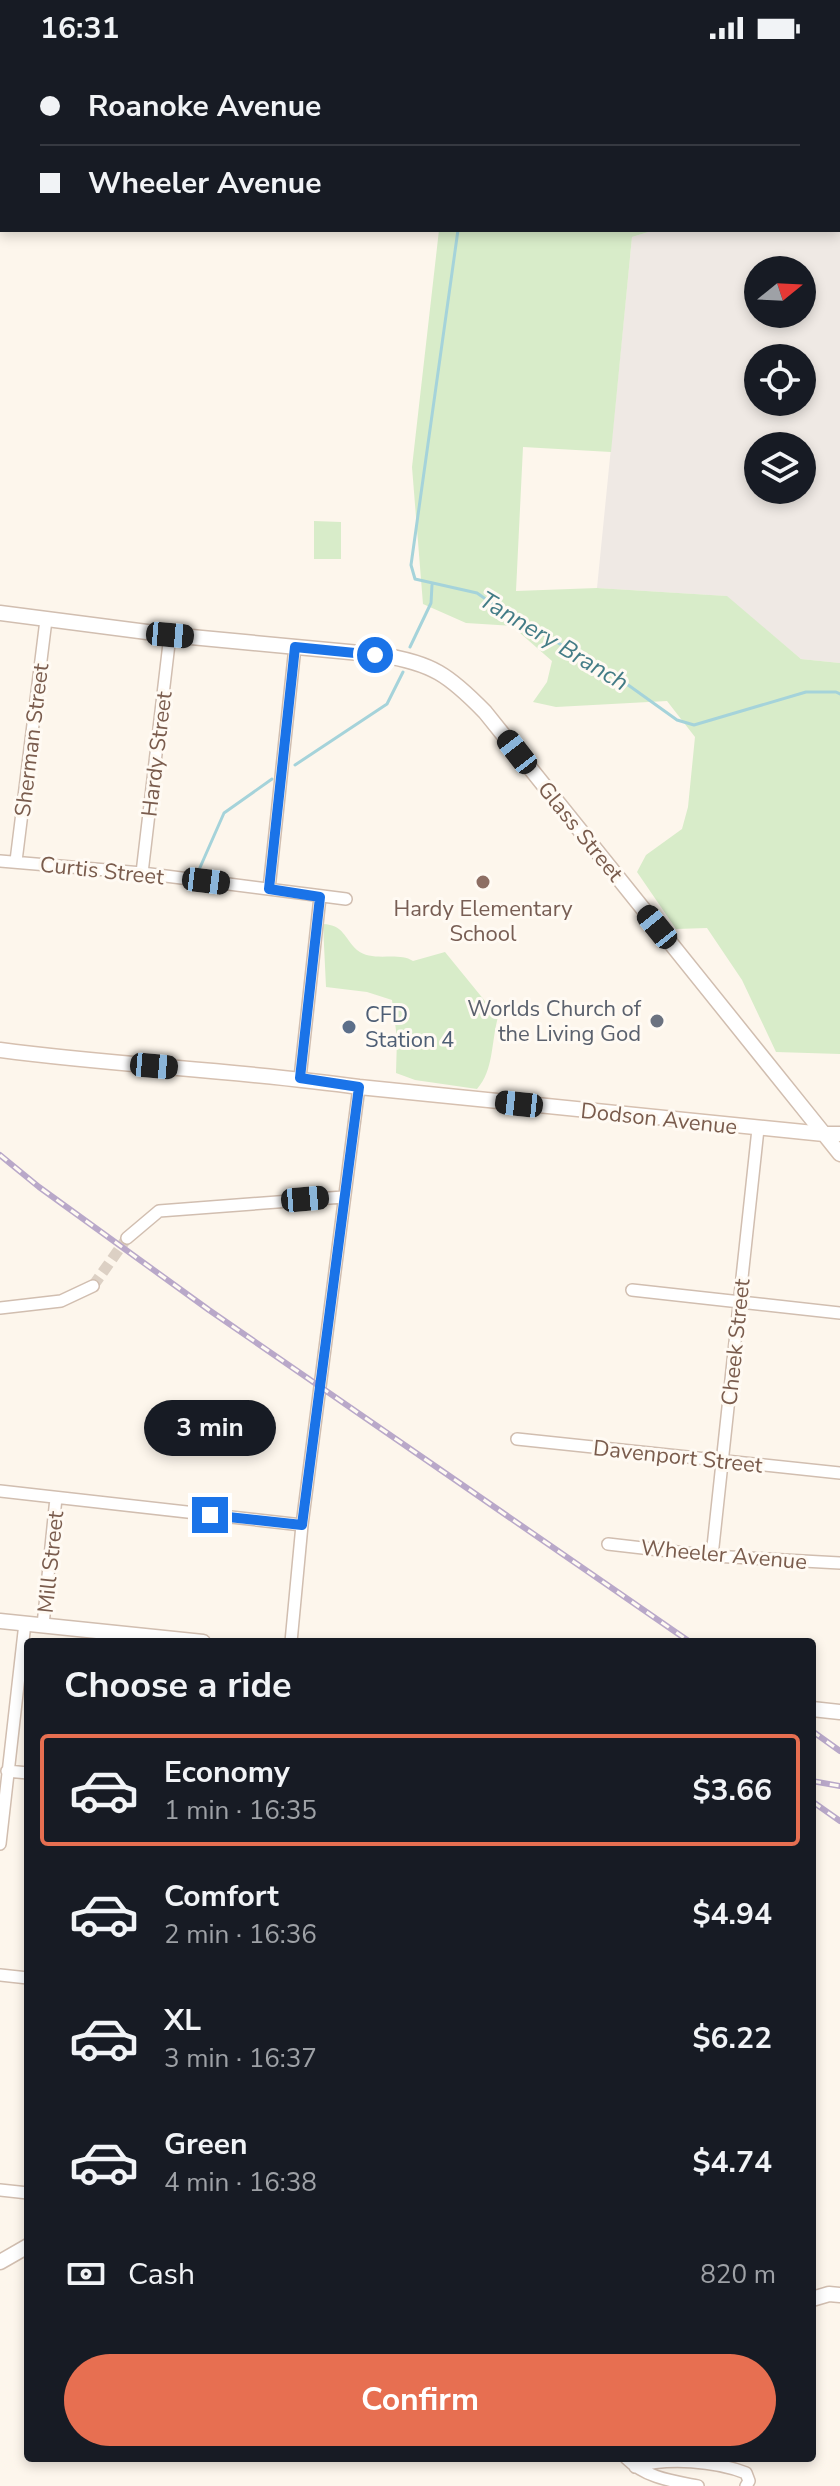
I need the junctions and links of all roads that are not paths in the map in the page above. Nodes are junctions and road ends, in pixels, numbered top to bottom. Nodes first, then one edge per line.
1 (0, 613) edge
2 (46, 620) junction
3 (170, 635) junction
4 (295, 647) junction
5 (0, 861) edge
6 (16, 861) junction
7 (142, 873) junction
8 (269, 889) junction
9 (320, 897) junction
10 (346, 899) dead end
11 (0, 1050) edge
12 (300, 1078) junction
13 (359, 1087) junction
14 (758, 1129) junction
15 (824, 1134) junction
16 (840, 1134) edge
17 (840, 1154) edge
18 (343, 1197) junction
19 (127, 1238) tunnel mouth
20 (93, 1286) tunnel mouth
21 (632, 1290) dead end
22 (740, 1302) junction
23 (0, 1308) edge
24 (840, 1313) edge
25 (517, 1439) dead end
26 (723, 1460) junction
27 (840, 1473) edge
28 (0, 1491) edge
29 (56, 1498) junction
30 (302, 1525) junction
31 (608, 1544) dead end
32 (712, 1556) junction
33 (840, 1563) edge
34 (0, 1621) edge
35 (25, 1623) junction
36 (43, 1625) junction
37 (165, 1638) edge
38 (291, 1638) edge
39 (816, 1709) edge
40 (840, 1712) edge
41 (7, 1771) junction
42 (24, 1773) edge
43 (0, 1844) edge
44 (0, 1975) edge
45 (24, 1978) edge
46 (0, 2190) edge
47 (24, 2193) edge
48 (24, 2248) edge
49 (0, 2262) edge
50 (840, 2295) edge
51 (816, 2298) edge
52 (630, 2462) edge
53 (635, 2467) junction
54 (698, 2486) edge
55 (746, 2486) edge

1 - 2 street, Glass Street
2 - 3 street, Glass Street
2 - 6 street, Sherman Street
3 - 4 street, Glass Street
3 - 7 street, Hardy Street
4 - 8 street
4 - 15 street, Glass Street
5 - 6 street, Curtis Street
6 - 7 street, Curtis Street
7 - 8 street, Curtis Street
8 - 9 street, Curtis Street
9 - 10 street, Curtis Street
9 - 12 street
11 - 12 street, Dodson Avenue
12 - 13 street, Dodson Avenue
13 - 14 street, Dodson Avenue
13 - 18 street
14 - 15 street, Dodson Avenue
14 - 22 street, Cheek Street
15 - 16 street, Dodson Avenue
15 - 17 street, Glass Street
18 - 19 street
18 - 30 street
20 - 23 street
21 - 22 street
22 - 24 street
22 - 26 street, Cheek Street
25 - 26 street, Davenport Street
26 - 27 street, Davenport Street
26 - 32 street, Cheek Street
28 - 29 street
29 - 30 street
29 - 36 street, Mill Street
30 - 38 street
31 - 32 street, Wheeler Avenue
32 - 33 street, Wheeler Avenue
34 - 35 street
35 - 36 street
35 - 41 street
36 - 37 street
39 - 40 street
41 - 42 street
41 - 43 street
44 - 45 street
46 - 47 street
48 - 49 street
50 - 51 street
52 - 53 street
53 - 54 street
53 - 55 street

